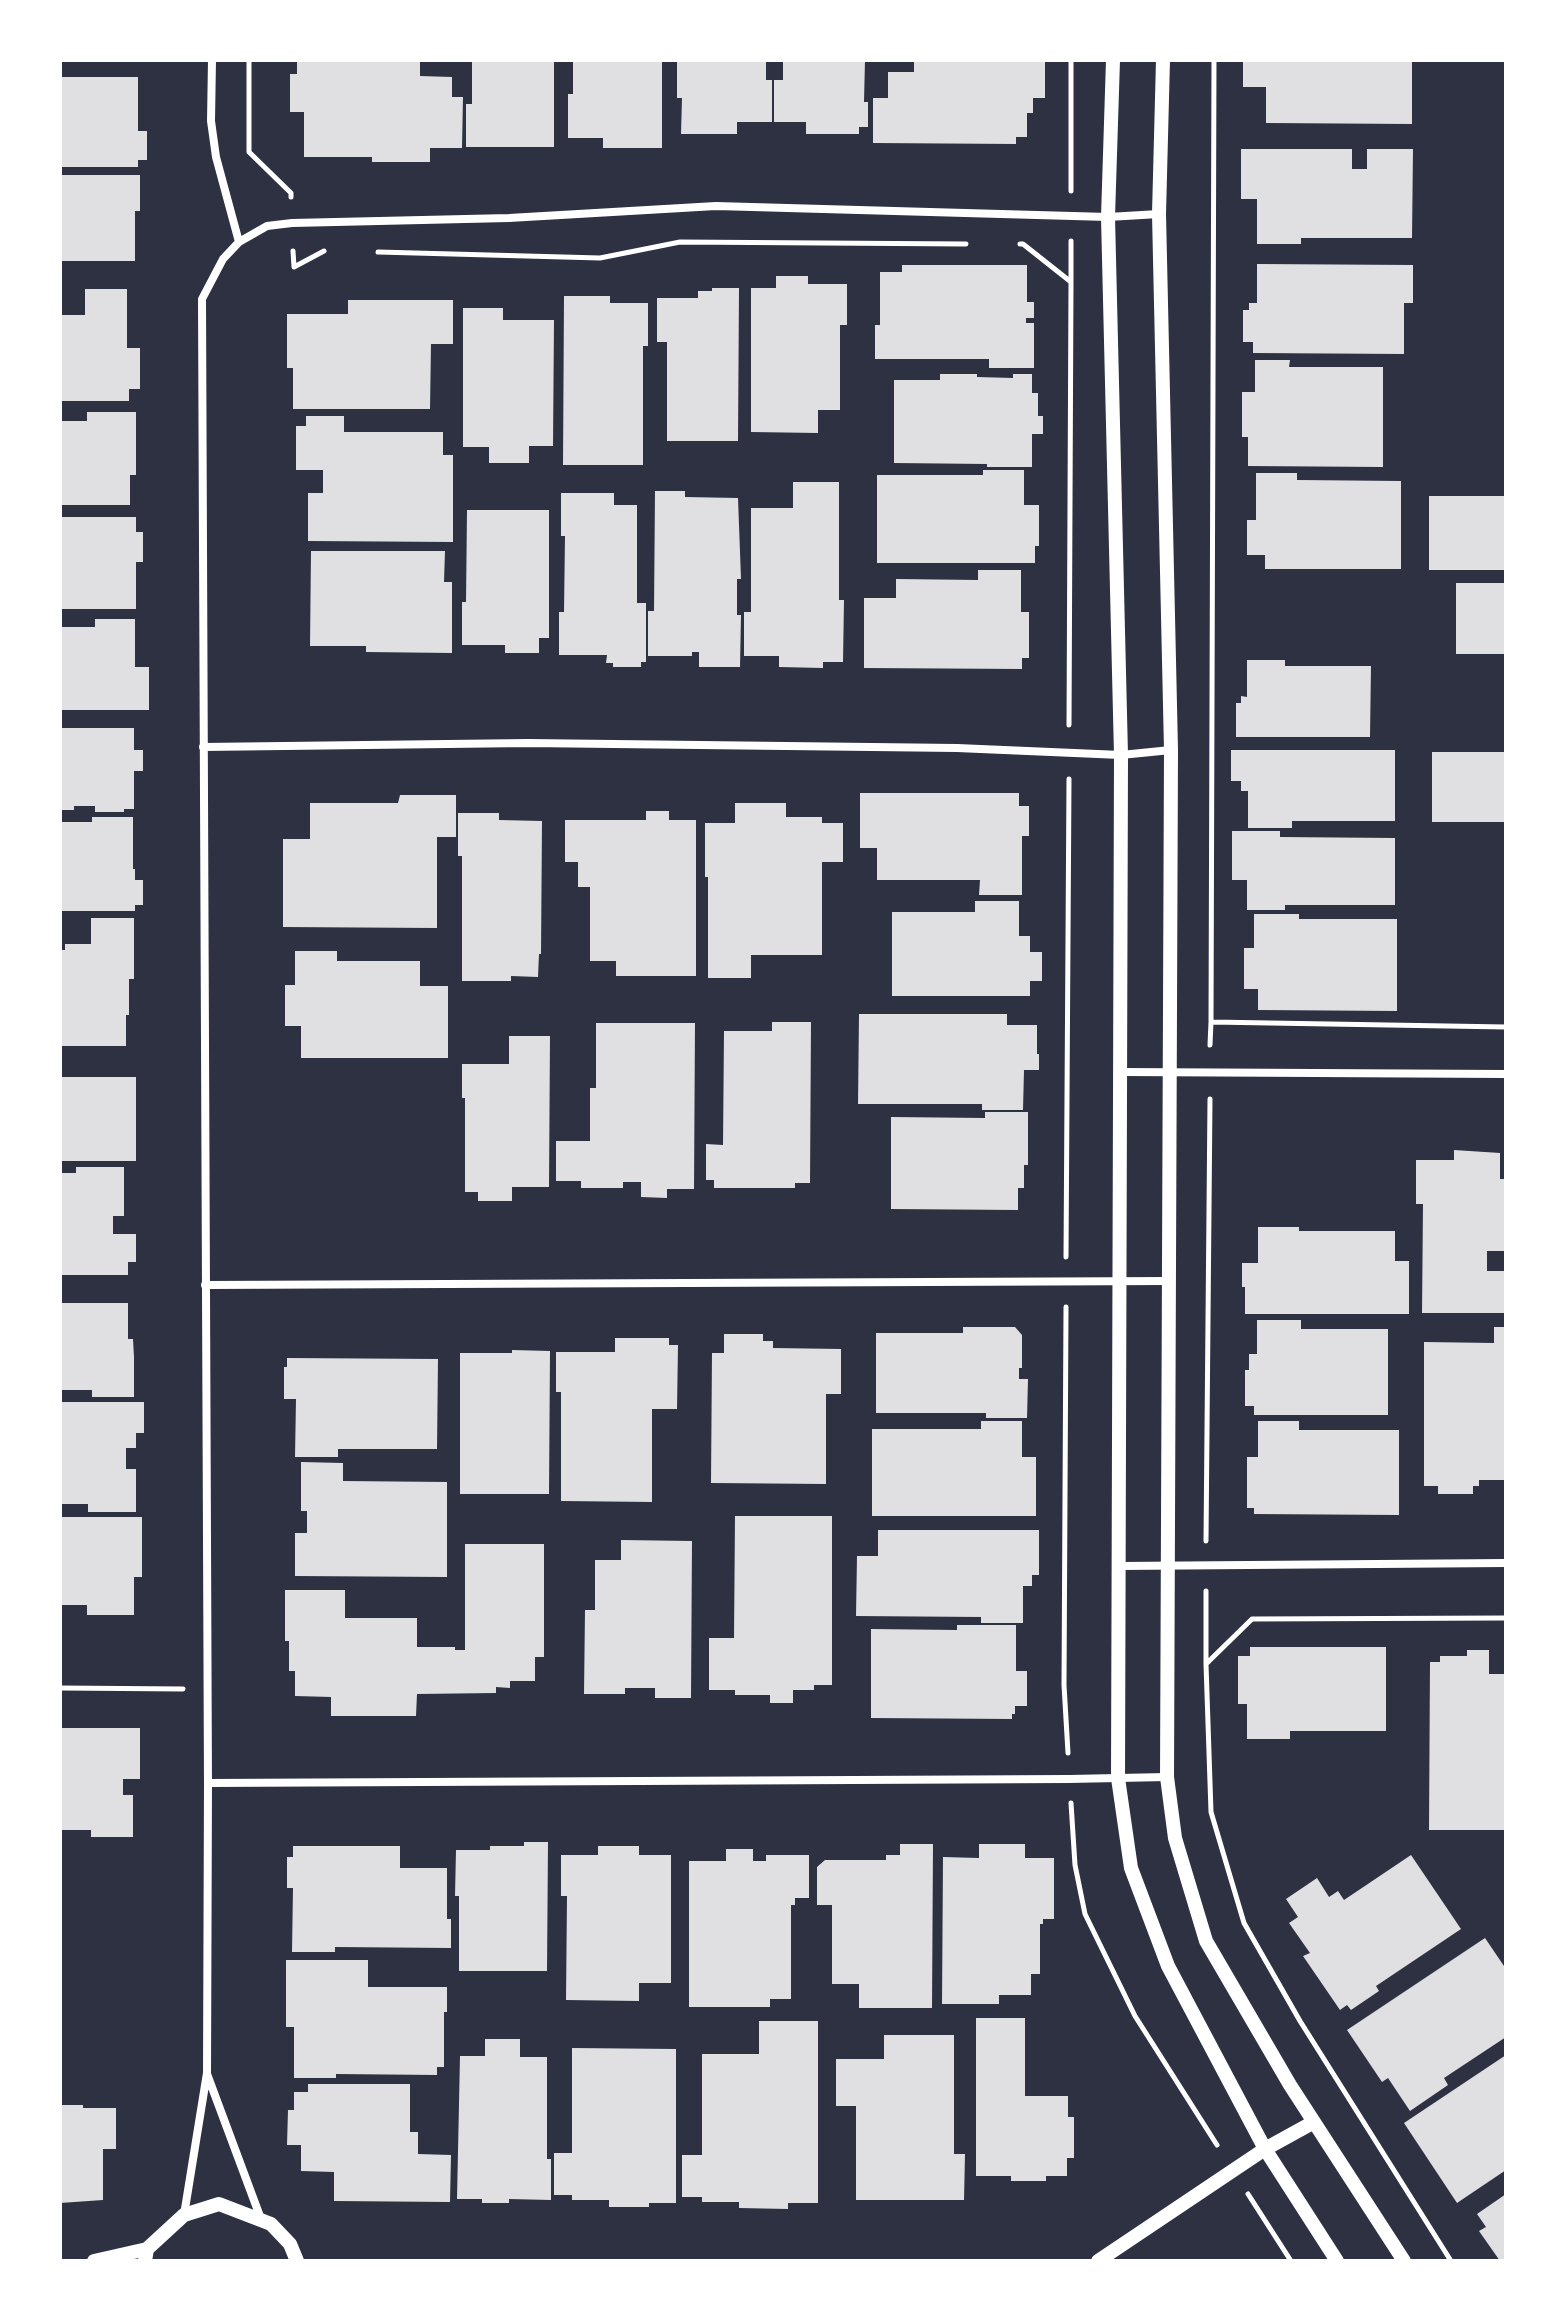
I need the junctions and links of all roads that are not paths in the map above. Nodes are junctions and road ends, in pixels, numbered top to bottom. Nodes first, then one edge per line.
1 (212, 60) edge
2 (1113, 60) edge
3 (1163, 60) edge
4 (1159, 214) junction
5 (1108, 217) junction
6 (239, 242) junction
7 (203, 747) junction
8 (1171, 750) junction
9 (1121, 755) junction
10 (1121, 1072) junction
11 (1170, 1073) junction
12 (1506, 1074) edge
13 (1170, 1281) junction
14 (1120, 1282) junction
15 (205, 1285) junction
16 (1506, 1563) edge
17 (1168, 1565) junction
18 (1119, 1566) junction
19 (1167, 1777) junction
20 (1118, 1778) junction
21 (208, 1783) junction
22 (207, 2073) junction
23 (1314, 2122) junction
24 (1265, 2149) junction
25 (184, 2215) junction
26 (262, 2221) junction
27 (146, 2255) edge
28 (94, 2261) edge
29 (297, 2261) edge
30 (1098, 2261) edge
31 (1337, 2261) edge
32 (1404, 2261) edge

1 - 6 street
2 - 5 street
3 - 4 street
4 - 5 street
4 - 8 street
5 - 6 street
5 - 9 street
6 - 7 street
7 - 9 street
7 - 15 street
8 - 9 street
8 - 11 street
9 - 10 street
10 - 11 street
10 - 14 street
11 - 12 street
11 - 13 street
13 - 14 street
13 - 17 street
14 - 15 street
14 - 18 street
15 - 21 street
16 - 17 street
17 - 18 street
17 - 19 street
18 - 20 street
19 - 20 street
19 - 23 street
20 - 21 street
20 - 24 street
21 - 22 street
22 - 25 street
22 - 26 street
23 - 24 street
23 - 32 street
24 - 30 street
24 - 31 street
25 - 26 street
25 - 27 street
26 - 29 street
27 - 28 street

